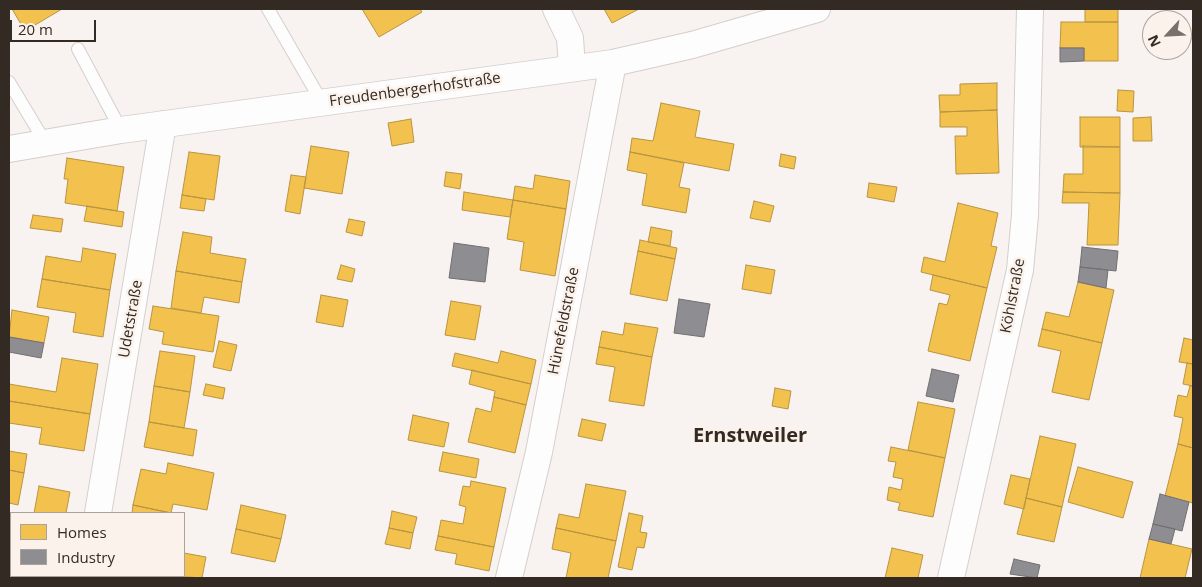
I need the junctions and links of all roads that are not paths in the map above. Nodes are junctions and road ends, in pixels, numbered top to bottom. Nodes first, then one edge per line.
1 (268, 9) edge
2 (556, 9) edge
3 (817, 9) edge
4 (1030, 9) edge
5 (78, 49) dead end
6 (613, 63) junction
7 (572, 67) junction
8 (9, 82) edge
9 (323, 104) junction
10 (163, 124) junction
11 (121, 130) junction
12 (45, 142) junction
13 (9, 149) edge
14 (98, 512) edge
15 (510, 578) edge
16 (951, 578) edge

1 - 9 lane
2 - 7 street
3 - 6 street, Freudenbergerhofstraße
4 - 16 street, Köhlstraße
5 - 11 lane
6 - 7 street, Freudenbergerhofstraße
6 - 15 street, Hünefeldstraße
7 - 9 street, Freudenbergerhofstraße
8 - 12 lane
9 - 10 street, Freudenbergerhofstraße
10 - 11 street, Freudenbergerhofstraße
10 - 14 street, Udetstraße
11 - 12 street, Freudenbergerhofstraße
12 - 13 street, Freudenbergerhofstraße

